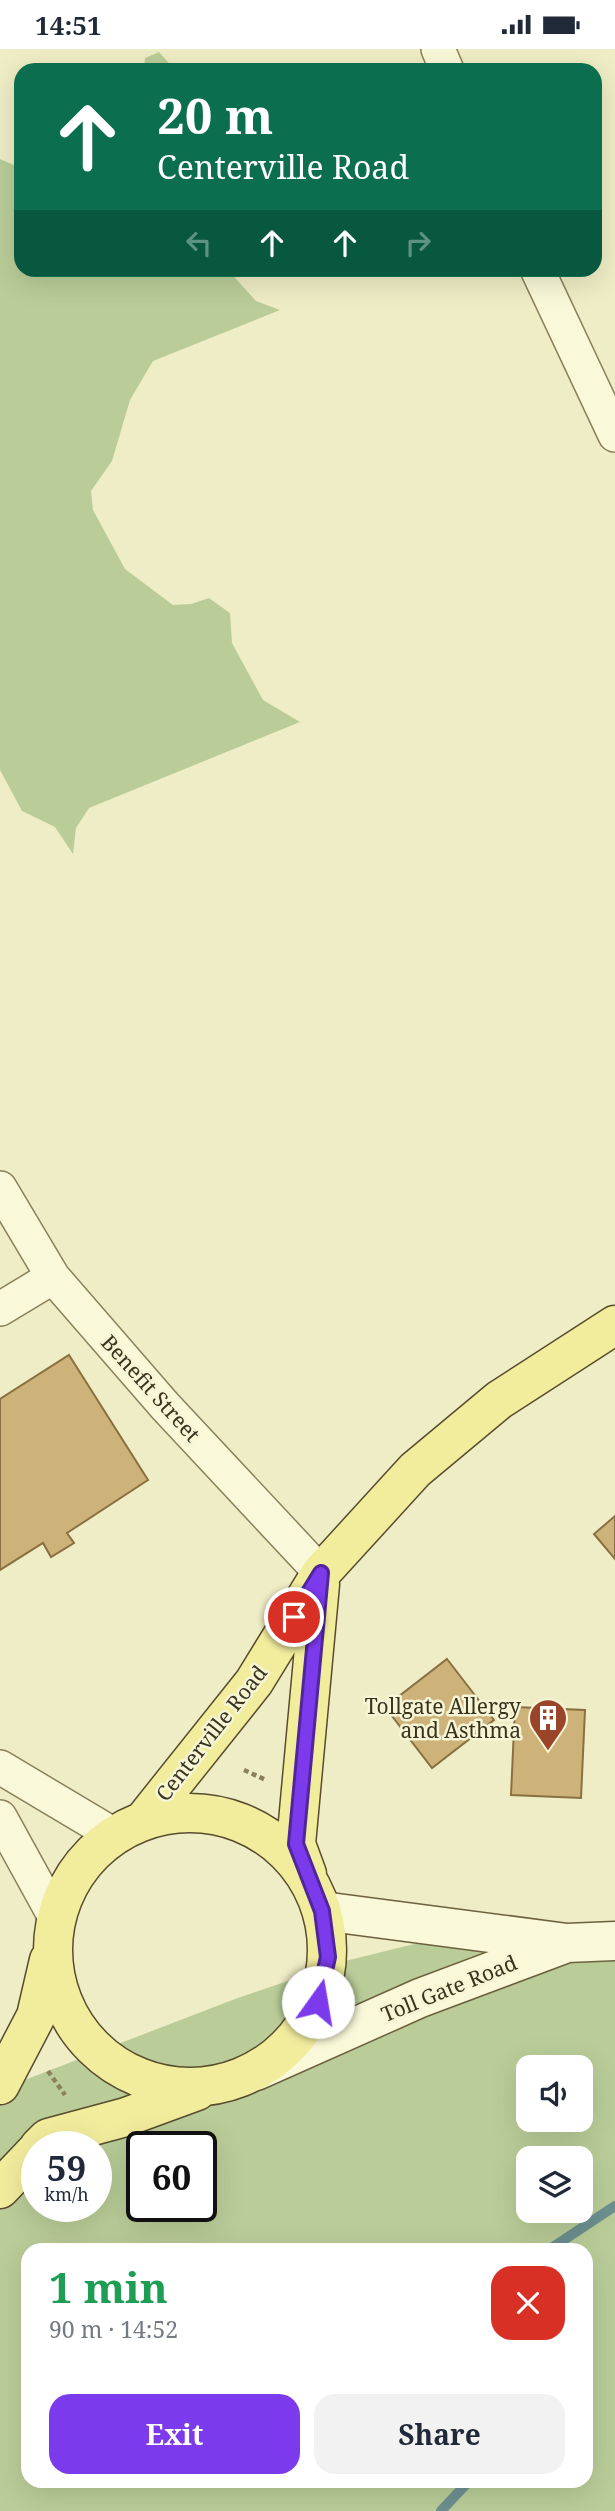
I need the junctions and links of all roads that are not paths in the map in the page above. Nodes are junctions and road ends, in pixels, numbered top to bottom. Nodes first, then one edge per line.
1 (541, 277) edge
2 (615, 435) edge
3 (0, 1188) edge
4 (53, 1277) junction
5 (0, 1309) edge
6 (615, 1325) edge
7 (321, 1573) junction
8 (0, 1767) edge
9 (0, 1817) edge
10 (129, 1827) junction
11 (316, 1895) junction
12 (53, 1934) junction
13 (615, 1941) edge
14 (567, 1943) junction
15 (256, 2071) junction
16 (0, 2085) edge
17 (208, 2087) junction
18 (74, 2131) edge
19 (21, 2167) edge
20 (0, 2189) edge

1 - 2 street
3 - 4 street, Benefit Street
4 - 5 street
4 - 7 street, Benefit Street
6 - 7 main road, Centerville Road
7 - 10 main road, Centerville Road
7 - 11 main road
8 - 10 street
9 - 12 street
10 - 11 main road
10 - 12 main road, Centerville Road
11 - 14 main road, Toll Gate Road
11 - 15 main road
12 - 16 main road, Centerville Road
12 - 17 main road
13 - 14 main road, Toll Gate Road
14 - 15 main road, Toll Gate Road
15 - 17 main road
17 - 18 main road
19 - 20 main road

